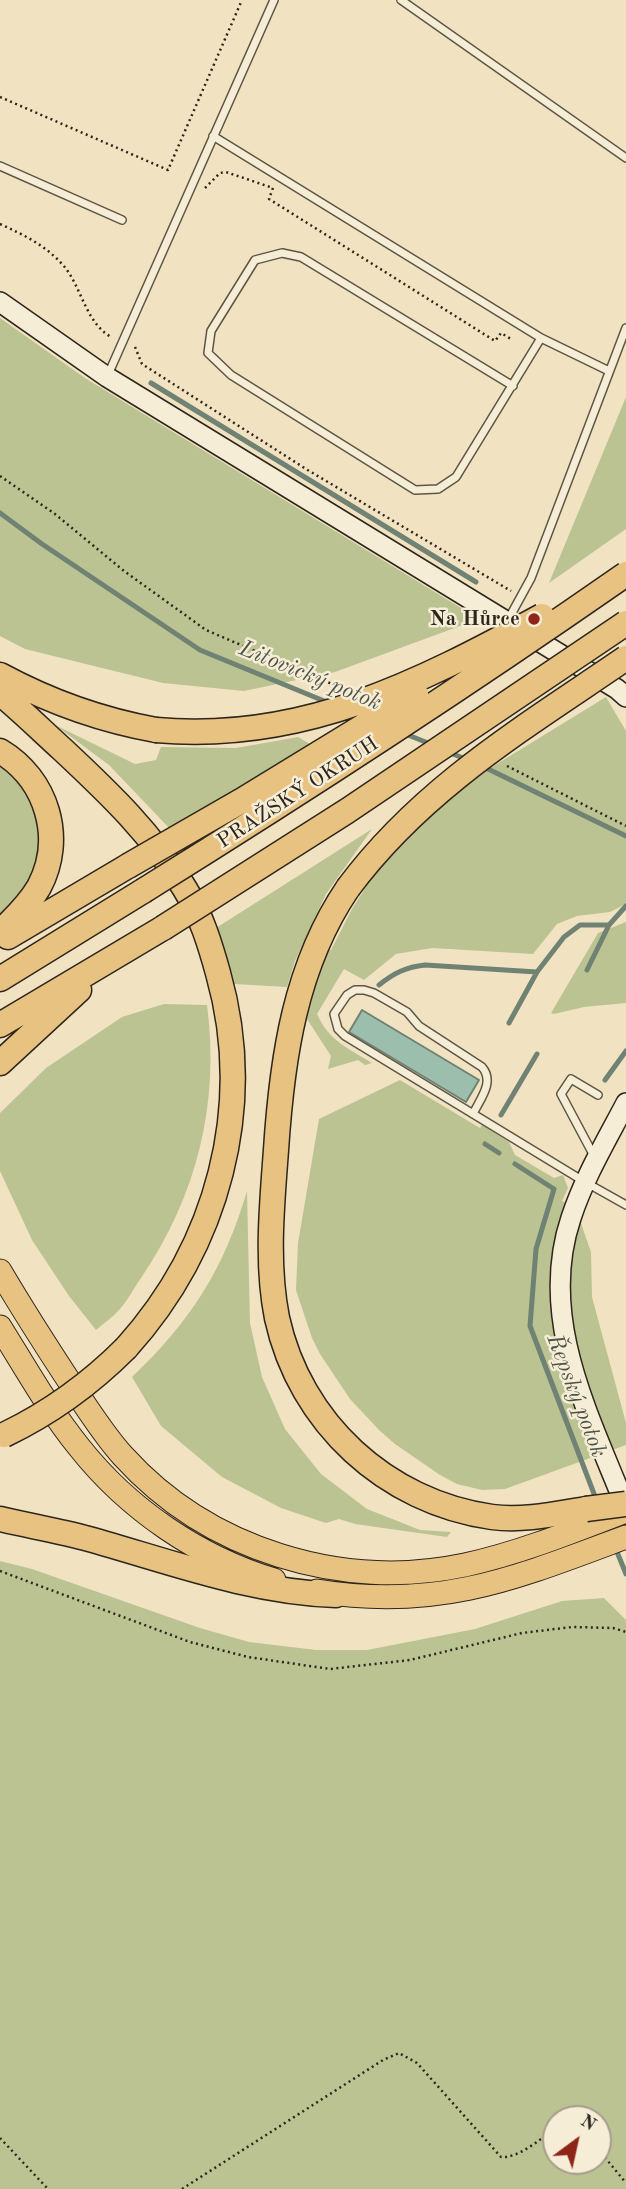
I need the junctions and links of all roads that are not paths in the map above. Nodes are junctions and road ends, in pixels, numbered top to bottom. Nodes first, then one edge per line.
1 (274, 0) edge
2 (401, 0) edge
3 (213, 135) junction
4 (626, 158) edge
5 (0, 166) edge
6 (122, 220) dead end
7 (0, 302) edge
8 (626, 328) edge
9 (541, 338) junction
10 (622, 349) edge
11 (610, 371) junction
12 (107, 377) junction
13 (513, 386) junction
14 (626, 572) edge
15 (626, 623) edge
16 (501, 631) junction
17 (626, 658) edge
18 (0, 675) edge
19 (0, 693) edge
20 (626, 697) edge
21 (0, 751) edge
22 (0, 932) edge
23 (0, 942) edge
24 (118, 955) junction
25 (0, 979) edge
26 (0, 1025) edge
27 (0, 1063) edge
28 (598, 1095) dead end
29 (626, 1103) edge
30 (473, 1114) junction
31 (597, 1159) junction
32 (585, 1182) junction
33 (626, 1205) edge
34 (0, 1271) edge
35 (0, 1326) edge
36 (2, 1436) edge
37 (626, 1508) edge
38 (589, 1517) junction
39 (0, 1519) edge
40 (626, 1537) edge
41 (336, 1595) junction

1 - 3 lane
2 - 4 lane
3 - 9 lane
3 - 12 lane
5 - 6 lane
7 - 12 main road
8 - 10 lane
9 - 11 lane
9 - 13 lane
10 - 11 lane
11 - 16 lane
12 - 16 main road
13 - 13 lane
14 - 16 highway, bridge
14 - 25 highway, PRAŽSKÝ OKRUH, bridge
15 - 24 highway, PRAŽSKÝ OKRUH, bridge
16 - 18 highway, bridge
16 - 20 main road
16 - 23 highway, bridge
17 - 38 highway, bridge
19 - 36 highway, bridge
21 - 22 highway
24 - 26 highway, PRAŽSKÝ OKRUH
24 - 27 highway
28 - 31 lane
29 - 31 main road
30 - 30 lane
30 - 32 lane
31 - 32 main road
32 - 33 lane
32 - 37 main road
34 - 38 highway
35 - 41 highway
37 - 38 highway, bridge
39 - 41 highway
40 - 41 highway

